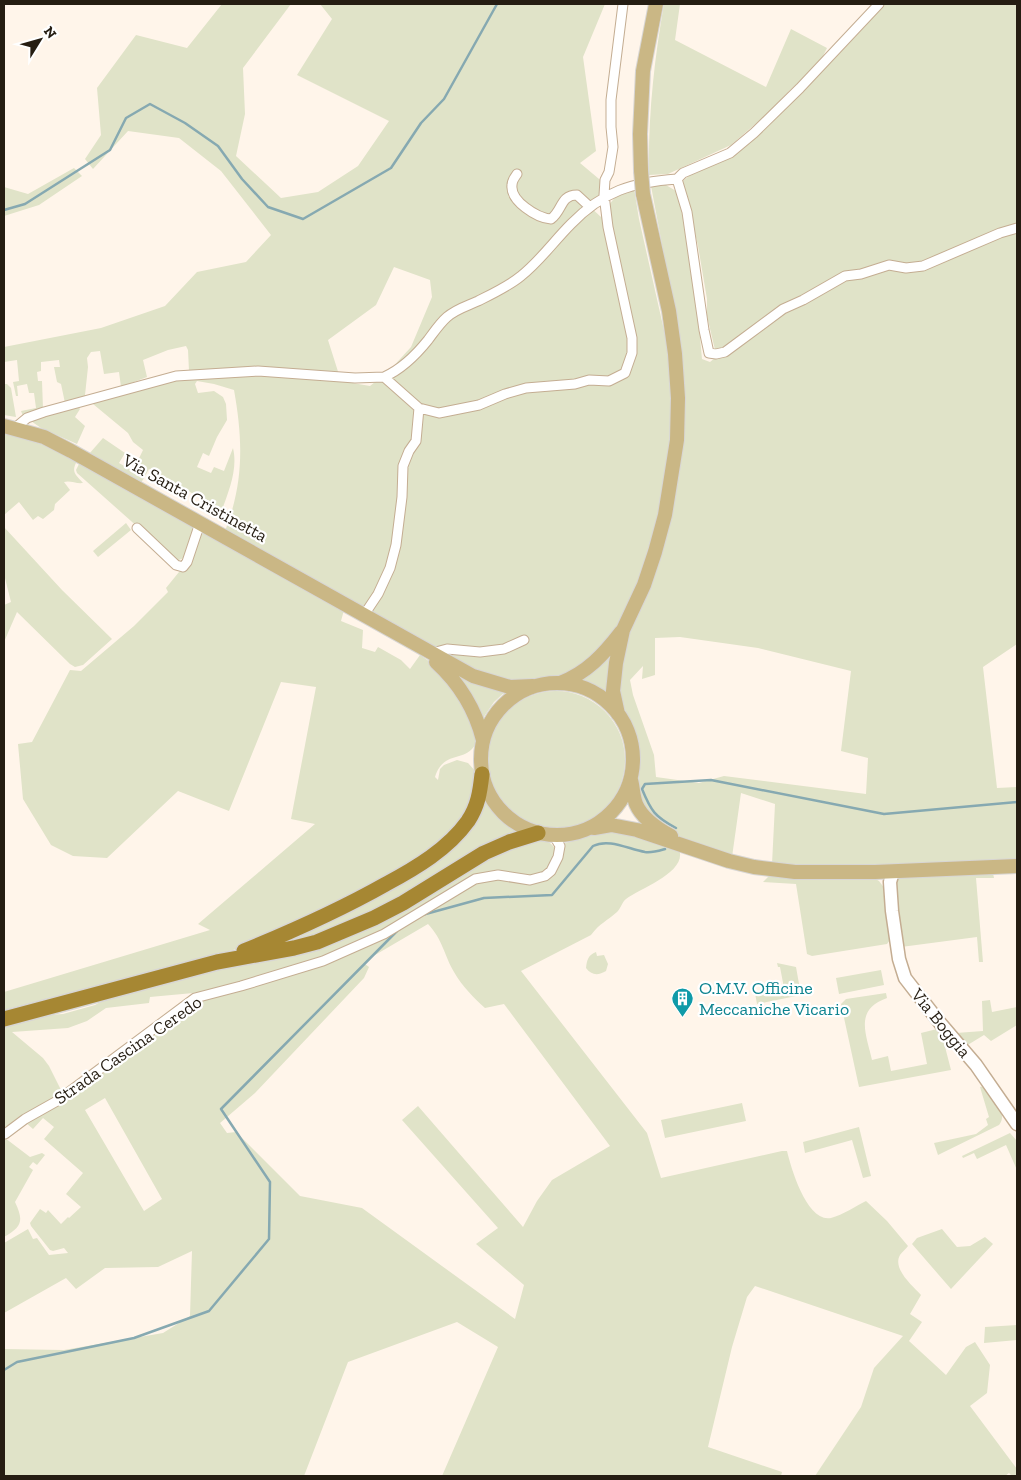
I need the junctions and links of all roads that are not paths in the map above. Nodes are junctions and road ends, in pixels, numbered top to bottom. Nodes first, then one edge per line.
1 (623, 4) edge
2 (656, 4) edge
3 (880, 4) edge
4 (517, 174) dead end
5 (677, 179) junction
6 (605, 198) junction
7 (590, 207) junction
8 (1017, 228) edge
9 (384, 377) junction
10 (419, 408) junction
11 (9, 427) edge
12 (200, 523) junction
13 (136, 528) dead end
14 (364, 615) junction
15 (624, 630) junction
16 (524, 640) dead end
17 (427, 650) junction
18 (560, 683) junction
19 (533, 686) junction
20 (618, 714) junction
21 (483, 740) junction
22 (482, 774) junction
23 (631, 778) junction
24 (589, 829) junction
25 (538, 833) junction
26 (554, 836) junction
27 (701, 852) junction
28 (1017, 866) edge
29 (875, 872) junction
30 (892, 872) junction
31 (892, 911) junction
32 (217, 962) junction
33 (4, 1019) edge
34 (1017, 1124) edge
35 (5, 1134) dead end

1 - 6 street
2 - 15 main road, bridge
3 - 5 street
4 - 7 street
5 - 6 street
5 - 8 street
6 - 7 street
6 - 10 street
7 - 9 street
9 - 10 street
9 - 11 street
10 - 14 street
11 - 12 main road, Via Santa Cristinetta
12 - 13 street
12 - 14 main road, Via Santa Cristinetta
14 - 17 main road, Via Santa Cristinetta
15 - 18 main road
15 - 20 main road
16 - 17 street
17 - 19 main road, Via Santa Cristinetta
17 - 21 main road, Via Santa Cristinetta
18 - 19 main road
18 - 20 main road
19 - 21 main road
20 - 23 main road
21 - 22 main road
22 - 25 main road
22 - 32 highway
23 - 24 main road
23 - 27 main road
24 - 26 main road
24 - 27 main road
25 - 26 main road
25 - 32 highway
26 - 35 street, Strada Cascina Ceredo
27 - 29 main road
28 - 30 main road
29 - 30 main road
29 - 31 street, Via Boggia
30 - 31 street, Via Boggia
31 - 34 street, Via Boggia
32 - 33 highway

